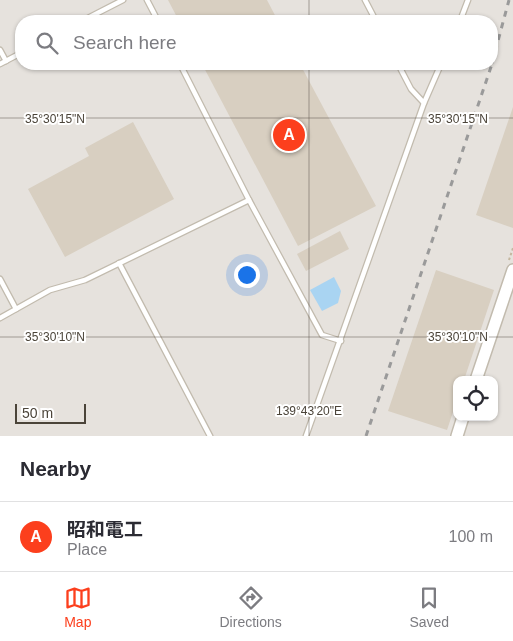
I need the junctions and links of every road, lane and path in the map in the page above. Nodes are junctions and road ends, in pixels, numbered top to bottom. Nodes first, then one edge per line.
1 (147, 0) edge
2 (365, 0) edge
3 (468, 0) edge
4 (120, 1) edge
5 (93, 15) edge
6 (155, 15) edge
7 (373, 15) edge
8 (462, 15) edge
9 (0, 50) edge
10 (15, 56) edge
11 (6, 61) junction
12 (0, 64) edge
13 (183, 70) edge
14 (401, 70) edge
15 (438, 70) edge
16 (424, 103) junction
17 (249, 200) junction
18 (119, 263) junction
19 (513, 270) edge
20 (0, 279) edge
21 (16, 309) junction
22 (0, 318) edge
23 (341, 341) junction
24 (477, 376) edge
25 (462, 421) edge
26 (210, 436) edge
27 (306, 436) edge
28 (457, 436) edge

1 - 6 lane
2 - 7 lane
3 - 8 lane
4 - 5 lane
9 - 11 lane
10 - 11 lane
11 - 12 lane
13 - 17 lane
14 - 16 lane
15 - 16 lane
16 - 23 lane
17 - 18 lane
17 - 23 lane
18 - 21 lane
18 - 26 lane
19 - 24 street
20 - 21 lane
21 - 22 lane
23 - 27 lane
25 - 28 street

